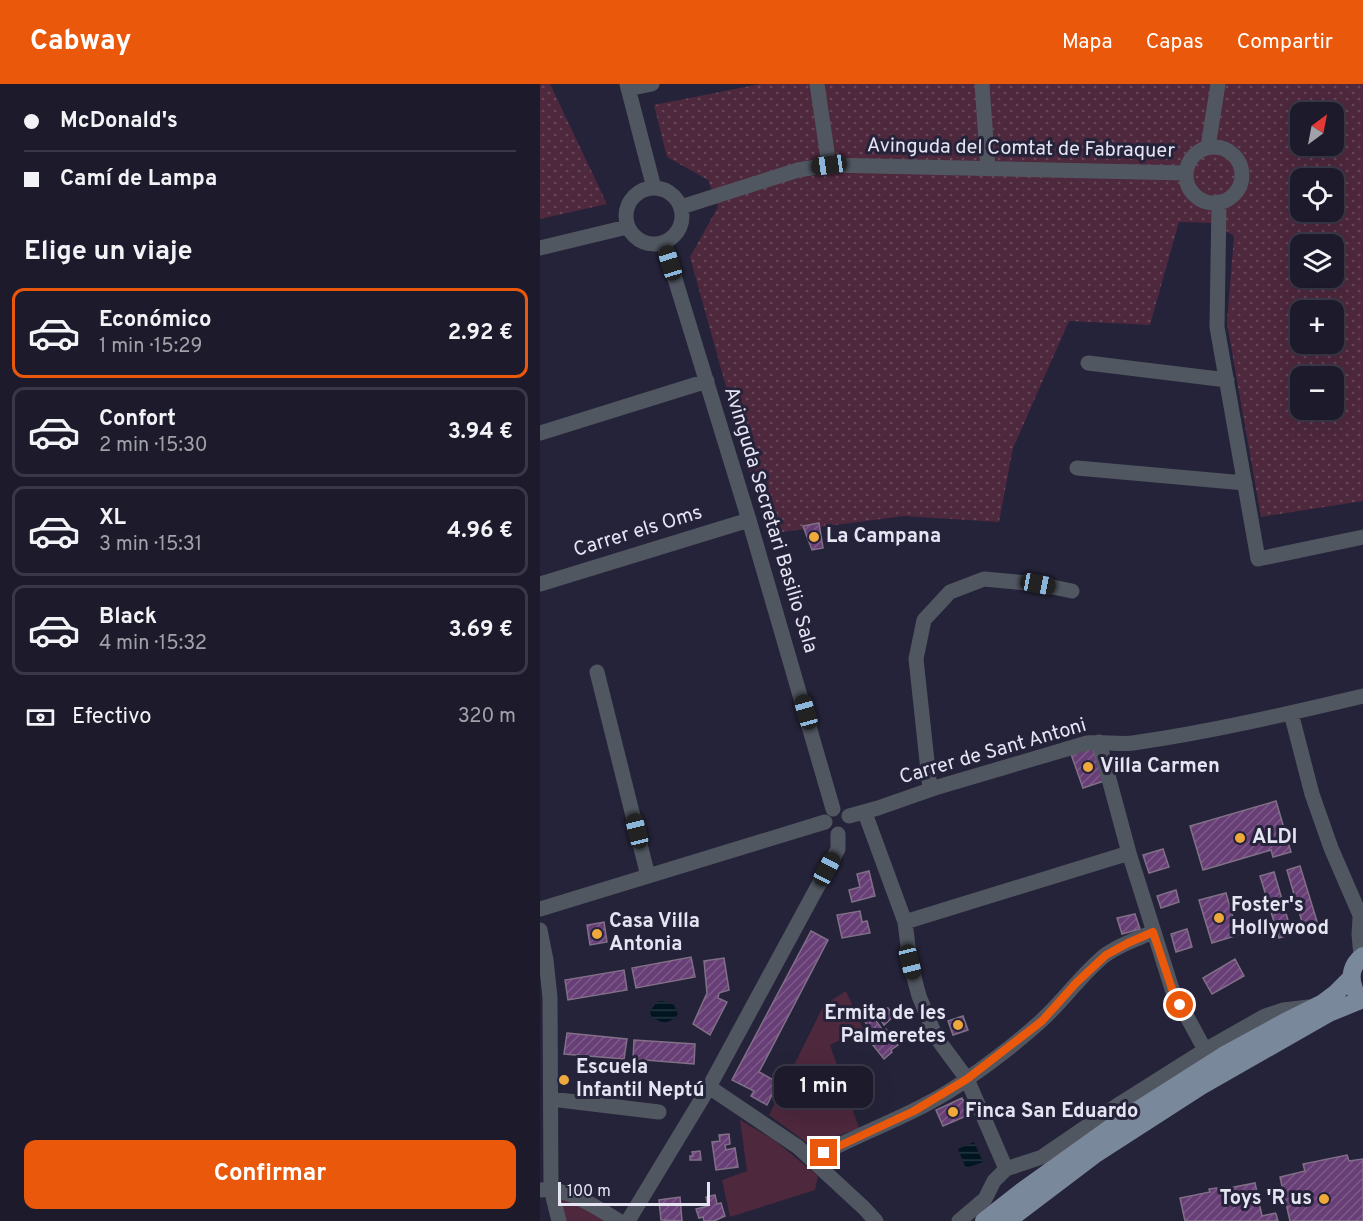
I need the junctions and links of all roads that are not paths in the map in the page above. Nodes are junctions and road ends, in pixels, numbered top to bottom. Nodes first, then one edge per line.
1 (652, 84) edge
2 (817, 84) edge
3 (982, 84) edge
4 (1218, 84) edge
5 (628, 87) edge
6 (1208, 147) junction
7 (829, 165) junction
8 (988, 169) junction
9 (1186, 173) junction
10 (654, 188) junction
11 (1219, 202) junction
12 (681, 207) junction
13 (627, 227) junction
14 (664, 243) junction
15 (540, 248) edge
16 (1088, 363) dead end
17 (1227, 380) junction
18 (707, 381) junction
19 (540, 433) edge
20 (1077, 468) dead end
21 (1245, 483) junction
22 (749, 520) junction
23 (1363, 537) edge
24 (540, 584) edge
25 (1072, 591) dead end
26 (597, 672) dead end
27 (1363, 696) edge
28 (1291, 713) junction
29 (1099, 742) junction
30 (930, 789) junction
31 (865, 813) junction
32 (829, 816) junction
33 (849, 816) junction
34 (838, 834) junction
35 (1129, 853) junction
36 (648, 876) junction
37 (540, 909) edge
38 (1362, 920) edge
39 (905, 922) junction
40 (540, 930) edge
41 (1153, 932) junction
42 (1362, 956) edge
43 (1351, 978) junction
44 (1363, 999) edge
45 (1315, 1006) junction
46 (1205, 1050) junction
47 (967, 1079) junction
48 (709, 1087) junction
49 (551, 1099) junction
50 (659, 1112) dead end
51 (812, 1159) junction
52 (1006, 1169) junction
53 (545, 1189) edge
54 (559, 1221) edge
55 (620, 1221) edge
56 (628, 1221) edge
57 (876, 1221) edge
58 (959, 1221) edge
59 (984, 1221) edge
60 (1006, 1221) edge

1 - 5 street
2 - 7 street
3 - 8 street
4 - 6 street
5 - 10 street
6 - 9 street
6 - 11 street
7 - 8 street, Avinguda del Comtat de Fabraquer
7 - 12 street, Avinguda del Comtat de Fabraquer
8 - 9 street, Avinguda del Comtat de Fabraquer
9 - 11 street
10 - 12 street
10 - 13 street
11 - 17 street
12 - 14 street
13 - 14 street
13 - 15 street
14 - 18 street, Avinguda Secretari Basilio Sala
16 - 17 street
17 - 21 street
18 - 19 street
18 - 22 street, Avinguda Secretari Basilio Sala
20 - 21 street
21 - 23 street
22 - 24 street, Carrer els Oms
22 - 32 street, Avinguda Secretari Basilio Sala
25 - 30 street
26 - 36 street
27 - 28 street, Carrer de Sant Antoni
28 - 29 street, Carrer de Sant Antoni
28 - 38 street
29 - 30 street, Carrer de Sant Antoni
29 - 35 street
30 - 31 street, Carrer de Sant Antoni
31 - 33 street, Carrer de Sant Antoni
31 - 39 street
32 - 33 street
32 - 34 street
32 - 36 street
33 - 34 street
34 - 48 street
35 - 39 street
35 - 41 street
36 - 37 street
38 - 42 street
39 - 47 street
40 - 49 street
41 - 46 street
41 - 47 street
42 - 43 main road
43 - 44 main road
43 - 45 main road
44 - 60 main road
45 - 46 street
45 - 59 main road
46 - 52 street
47 - 51 street
47 - 52 street
48 - 51 street
48 - 56 street
49 - 50 street
49 - 53 street
51 - 57 street
52 - 58 street
53 - 54 street
53 - 55 street

